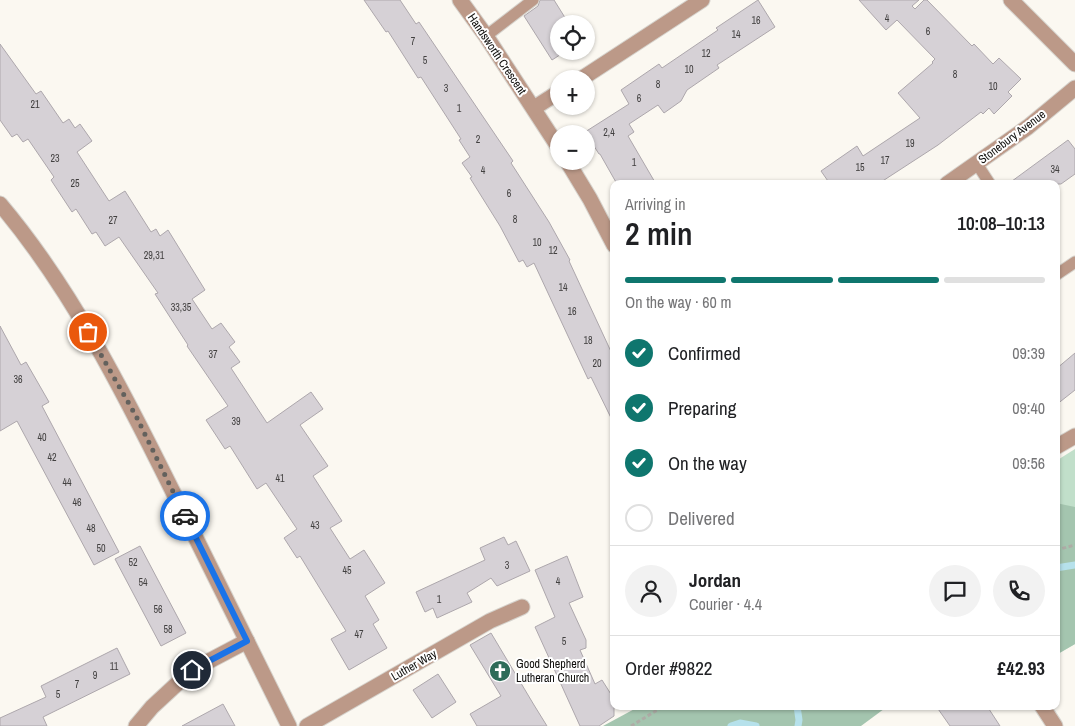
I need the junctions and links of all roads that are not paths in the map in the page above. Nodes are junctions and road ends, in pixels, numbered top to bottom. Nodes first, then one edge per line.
1 (460, 0) edge
2 (533, 0) edge
3 (702, 0) edge
4 (1011, 0) edge
5 (486, 36) junction
6 (1075, 64) edge
7 (595, 70) edge
8 (1075, 88) edge
9 (550, 98) edge
10 (534, 108) junction
11 (550, 134) edge
12 (977, 164) junction
13 (572, 170) edge
14 (953, 180) edge
15 (987, 180) edge
16 (0, 204) edge
17 (610, 237) edge
18 (1075, 262) edge
19 (1060, 272) edge
20 (522, 607) dead end
21 (247, 641) junction
22 (1045, 710) edge
23 (136, 726) edge
24 (289, 726) edge
25 (308, 726) edge
26 (1055, 726) edge

1 - 5 street, Handsworth Crescent
2 - 5 lane
3 - 7 street
4 - 6 street
5 - 10 street, Handsworth Crescent
8 - 12 street, Stonebury Avenue
9 - 10 street
10 - 11 street, Handsworth Crescent
12 - 14 street, Stonebury Avenue
12 - 15 lane
13 - 17 street
16 - 21 street
18 - 19 lane
20 - 25 street, Luther Way
21 - 23 street
21 - 24 street
22 - 26 street

